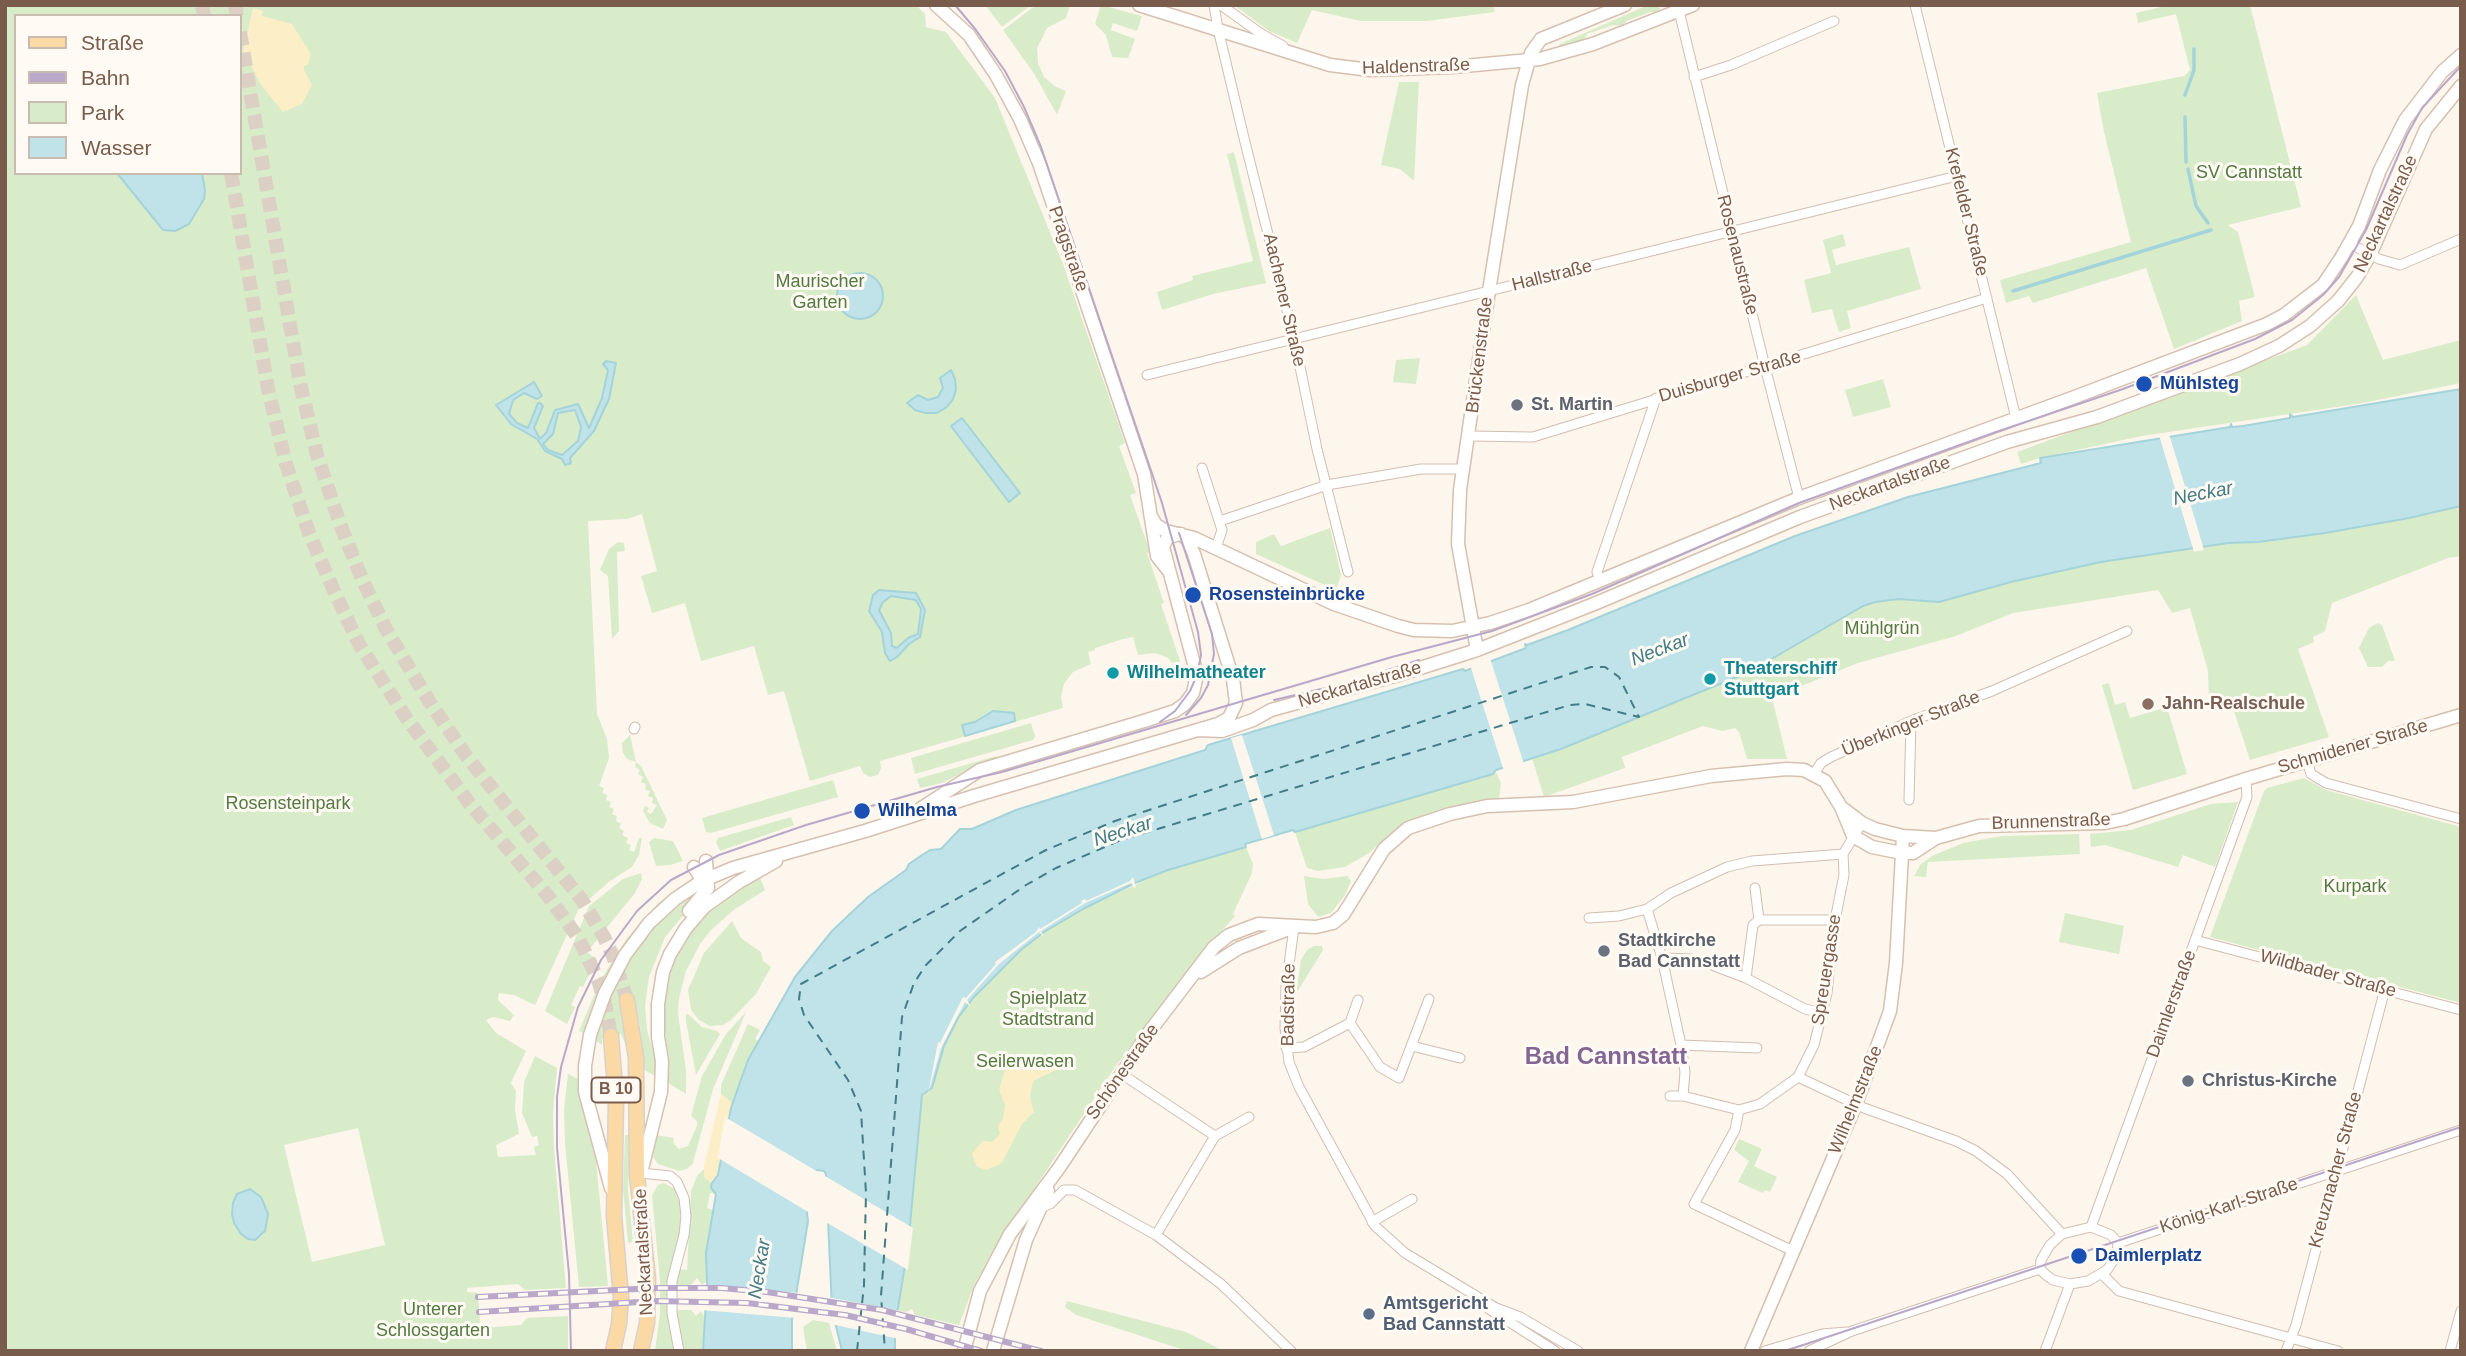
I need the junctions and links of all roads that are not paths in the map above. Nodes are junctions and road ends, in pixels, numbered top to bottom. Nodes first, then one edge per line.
1 (936, 5) edge
2 (1139, 5) edge
3 (1214, 5) edge
4 (1222, 5) edge
5 (1625, 5) edge
6 (1693, 5) edge
7 (1915, 5) edge
8 (1679, 11) junction
9 (1834, 21) dead end
10 (1218, 29) junction
11 (1293, 53) junction
12 (2461, 55) edge
13 (1528, 61) junction
14 (1694, 77) junction
15 (2461, 86) edge
16 (1957, 176) junction
17 (1732, 232) junction
18 (2461, 239) edge
19 (2349, 243) junction
20 (2370, 255) junction
21 (1489, 291) junction
22 (1987, 298) junction
23 (1294, 338) junction
24 (1765, 367) junction
25 (1147, 375) dead end
26 (1656, 398) junction
27 (2016, 418) junction
28 (1470, 436) junction
29 (1202, 468) dead end
30 (1462, 469) junction
31 (1327, 485) junction
32 (1799, 498) junction
33 (1152, 518) junction
34 (1220, 521) junction
35 (1180, 534) junction
36 (1216, 548) junction
37 (1168, 570) junction
38 (1348, 572) dead end
39 (1600, 580) junction
40 (1472, 628) junction
41 (2127, 631) dead end
42 (1476, 646) junction
43 (1175, 711) joint
44 (2461, 715) edge
45 (1910, 720) junction
46 (1198, 730) junction
47 (2307, 760) junction
48 (1814, 774) junction
49 (2246, 779) junction
50 (1909, 800) dead end
51 (1840, 807) junction
52 (903, 819) junction
53 (2461, 819) edge
54 (1862, 823) junction
55 (1853, 836) junction
56 (1903, 836) junction
57 (1936, 838) junction
58 (805, 849) junction
59 (1843, 853) junction
60 (1902, 853) junction
61 (703, 874) junction
62 (729, 888) junction
63 (1755, 888) dead end
64 (1647, 909) junction
65 (1590, 918) dead end
66 (1759, 920) junction
67 (1835, 920) junction
68 (1294, 927) junction
69 (2195, 940) junction
70 (1661, 958) junction
71 (1192, 978) junction
72 (1746, 978) junction
73 (2385, 989) junction
74 (1429, 999) dead end
75 (627, 1000) tunnel mouth
76 (1358, 1000) dead end
77 (2461, 1010) edge
78 (1823, 1013) junction
79 (1350, 1023) junction
80 (611, 1036) tunnel mouth
81 (1681, 1045) junction
82 (1412, 1046) junction
83 (660, 1047) junction
84 (1286, 1048) junction
85 (1757, 1048) dead end
86 (1460, 1058) dead end
87 (1120, 1073) junction
88 (1798, 1077) junction
89 (1670, 1096) dead end
90 (1683, 1096) junction
91 (1856, 1104) junction
92 (1739, 1110) junction
93 (1249, 1117) dead end
94 (2461, 1130) edge
95 (1215, 1136) junction
96 (1059, 1168) junction
97 (2335, 1171) junction
98 (641, 1173) junction
99 (1412, 1199) dead end
100 (639, 1200) junction
101 (613, 1201) junction
102 (1040, 1208) junction
103 (1372, 1222) junction
104 (2091, 1227) junction
105 (2062, 1234) junction
106 (1156, 1235) junction
107 (2118, 1243) junction
108 (1793, 1251) junction
109 (2040, 1269) junction
110 (2102, 1274) junction
111 (2070, 1284) junction
112 (1473, 1294) junction
113 (2461, 1311) edge
114 (971, 1322) junction
115 (999, 1328) junction
116 (1852, 1331) junction
117 (2290, 1337) junction
118 (642, 1348) edge
119 (613, 1350) edge
120 (679, 1351) edge
121 (958, 1351) edge
122 (964, 1351) edge
123 (993, 1351) edge
124 (1000, 1351) edge
125 (1291, 1351) edge
126 (1555, 1351) edge
127 (1578, 1351) edge
128 (1751, 1351) edge
129 (1765, 1351) edge
130 (1809, 1351) edge
131 (2045, 1351) edge
132 (2286, 1351) edge
133 (2338, 1351) edge
134 (2450, 1351) edge

1 - 33 main road, Pragstraße
2 - 10 main road, Haldenstraße
3 - 10 street, Aachener Straße
4 - 11 street
5 - 13 main road
6 - 8 main road, Haldenstraße
7 - 16 street, Krefelder Straße
8 - 13 main road, Haldenstraße
8 - 14 street, Rosenaustraße
9 - 14 street
10 - 11 main road, Haldenstraße
10 - 23 street, Aachener Straße
11 - 13 main road, Haldenstraße
12 - 19 main road, Neckartalstraße
13 - 21 main road, Brückenstraße
14 - 17 street, Rosenaustraße
15 - 20 main road, Neckartalstraße
16 - 17 street, Hallstraße
16 - 22 street, Krefelder Straße
17 - 21 street, Hallstraße
17 - 24 street, Rosenaustraße
18 - 20 street
19 - 20 street
19 - 27 main road, Neckartalstraße
20 - 42 main road, Neckartalstraße
21 - 23 street, Hallstraße
21 - 28 main road, Brückenstraße
22 - 24 street, Duisburger Straße
22 - 27 street, Krefelder Straße
23 - 25 street, Hallstraße
23 - 31 street, Aachener Straße
24 - 26 street, Duisburger Straße
24 - 32 street, Rosenaustraße
26 - 28 street, Duisburger Straße
26 - 39 street
27 - 32 main road, Neckartalstraße
28 - 30 main road, Brückenstraße
29 - 34 street
30 - 31 street
30 - 40 main road, Brückenstraße
31 - 34 street
31 - 38 street, Aachener Straße
32 - 39 main road, Neckartalstraße
33 - 35 main road
33 - 37 main road, Pragstraße
34 - 36 street
35 - 36 main road, Neckartalstraße
35 - 37 main road
35 - 46 main road, Neckartalstraße
36 - 40 main road, Neckartalstraße
37 - 43 main road, Pragstraße
39 - 40 main road, Neckartalstraße
40 - 42 main road, Brückenstraße
41 - 45 street, Überkinger Straße
42 - 46 main road, Neckartalstraße
43 - 52 main road, Neckartalstraße
44 - 47 main road, Schmidener Straße
45 - 48 street, Überkinger Straße
45 - 50 street
46 - 52 main road, Neckartalstraße
47 - 49 main road, Schmidener Straße
47 - 53 street
48 - 51 main road, Brunnenstraße
48 - 68 main road
49 - 57 main road, Brunnenstraße
49 - 69 street, Daimlerstraße
51 - 54 main road, Brunnenstraße
51 - 55 main road, Brunnenstraße
52 - 58 main road, Neckartalstraße
54 - 55 street
54 - 56 main road, Brunnenstraße
55 - 59 street
55 - 60 main road
56 - 57 main road, Brunnenstraße
56 - 60 main road, Wilhelmstraße
57 - 60 main road, Brunnenstraße
58 - 61 main road, Neckartalstraße
58 - 62 main road, Neckartalstraße
59 - 64 street
59 - 67 street, Spreuergasse
60 - 91 main road, Wilhelmstraße
61 - 62 main road
61 - 83 main road
61 - 101 main road, Neckartalstraße
62 - 83 main road, Neckartalstraße
63 - 66 street
64 - 65 street
64 - 70 street
66 - 67 street
66 - 72 street
67 - 78 street, Spreuergasse
68 - 71 main road, Schönestraße
68 - 71 main road, Schönestraße
68 - 84 street, Badstraße
69 - 73 street, Wildbader Straße
69 - 104 street, Daimlerstraße
70 - 72 street
70 - 81 street
71 - 87 main road, Schönestraße
72 - 78 street
73 - 77 street, Wildbader Straße
73 - 97 street, Kreuznacher Straße
74 - 82 street
75 - 100 main road, B 10
76 - 79 street
78 - 88 street, Spreuergasse
79 - 82 street
79 - 84 street
80 - 101 main road, B 10
81 - 85 street
81 - 90 street
82 - 86 street
83 - 98 main road, Neckartalstraße
84 - 103 street, Badstraße
87 - 95 street
87 - 96 main road, Schönestraße
88 - 91 street
88 - 92 street, Spreuergasse
89 - 90 street
90 - 92 street
91 - 105 street
91 - 108 main road, Wilhelmstraße
92 - 108 street
93 - 95 street
94 - 97 street, König-Karl-Straße
95 - 106 street
96 - 102 main road, Schönestraße
96 - 114 main road, Schönestraße
97 - 107 street, König-Karl-Straße
97 - 117 street, Kreuznacher Straße
98 - 100 main road, Neckartalstraße
98 - 120 street
99 - 103 street
100 - 118 main road, Neckartalstraße / B 10
101 - 119 main road, Neckartalstraße / B 10
102 - 106 street
102 - 115 main road, Schönestraße
103 - 112 street, Badstraße
104 - 105 street
104 - 107 street
105 - 109 street
106 - 125 street
107 - 110 street
108 - 128 main road, Wilhelmstraße
109 - 111 street
109 - 116 street
110 - 111 street
110 - 117 street
111 - 131 street
112 - 126 street, Badstraße
112 - 127 street, Badstraße
113 - 134 street
114 - 121 main road
114 - 122 main road, Schönestraße
115 - 123 main road, Schönestraße
115 - 124 main road
116 - 129 street
116 - 130 street
117 - 132 street, Kreuznacher Straße
117 - 133 street

